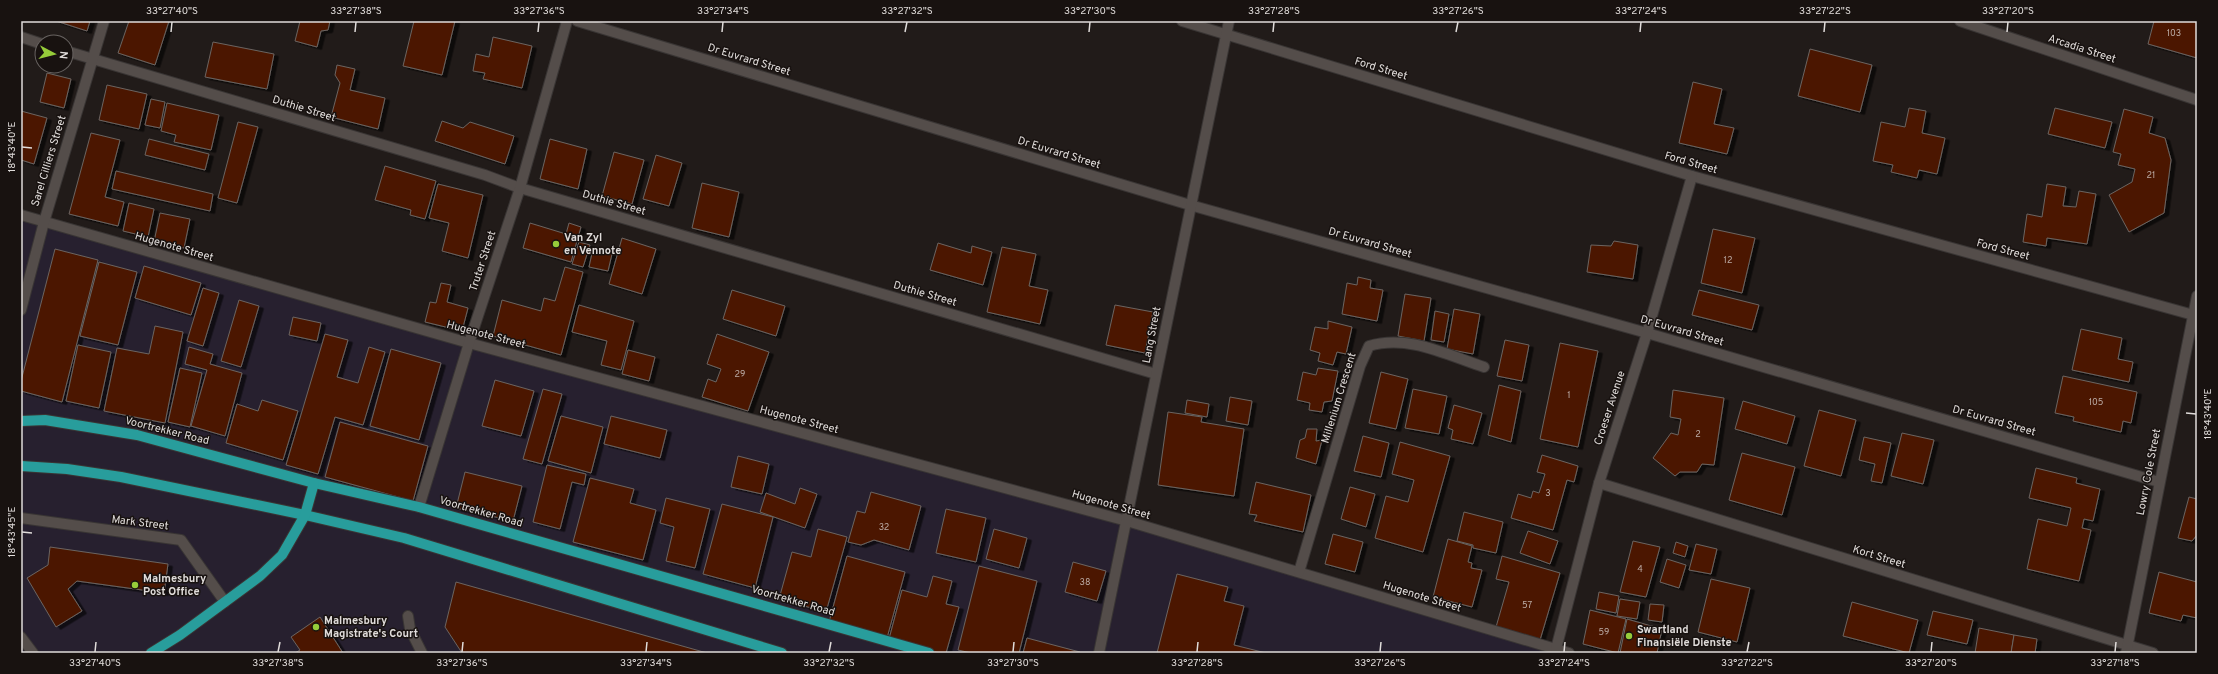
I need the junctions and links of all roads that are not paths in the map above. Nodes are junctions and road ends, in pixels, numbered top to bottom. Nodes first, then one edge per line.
1 (104, 21) edge
2 (566, 21) edge
3 (577, 21) edge
4 (1182, 21) edge
5 (1229, 21) edge
6 (1960, 21) edge
7 (1227, 34) junction
8 (21, 37) edge
9 (34, 41) edge
10 (74, 53) edge
11 (93, 59) junction
12 (2197, 100) edge
13 (1692, 176) junction
14 (520, 188) junction
15 (1190, 205) junction
16 (21, 215) edge
17 (44, 222) junction
18 (2197, 296) edge
19 (21, 310) edge
20 (2195, 315) edge
21 (1647, 333) junction
22 (469, 343) junction
23 (1484, 367) dead end
24 (1156, 374) junction
25 (21, 421) edge
26 (21, 466) edge
27 (2159, 482) junction
28 (314, 483) junction
29 (1599, 483) junction
30 (419, 507) junction
31 (305, 515) junction
32 (21, 518) edge
33 (1127, 521) junction
34 (1299, 572) junction
35 (225, 602) junction
36 (408, 616) dead end
37 (21, 637) edge
38 (1556, 649) junction
39 (2126, 649) edge
40 (33, 653) edge
41 (151, 653) edge
42 (422, 653) edge
43 (782, 653) edge
44 (929, 653) edge
45 (1099, 653) edge
46 (1569, 653) edge
47 (2153, 653) edge

1 - 11 street, Sarel Cilliers Street
2 - 14 street, Truter Street
3 - 15 street, Dr Euvrard Street
4 - 7 street, Ford Street
5 - 7 street, Lang Street
6 - 12 street, Arcadia Street
7 - 13 street, Ford Street
7 - 15 street, Lang Street
8 - 9 street
10 - 11 street, Duthie Street
11 - 14 street, Duthie Street
11 - 17 street, Sarel Cilliers Street
13 - 20 street, Ford Street
13 - 21 street, Croeser Avenue
14 - 22 street, Truter Street
14 - 24 street, Duthie Street
15 - 21 street, Dr Euvrard Street
15 - 24 street, Lang Street
16 - 17 street, Hugenote Street
17 - 19 street, Sarel Cilliers Street
17 - 22 street, Hugenote Street
18 - 20 street, Lowry Cole Street
20 - 27 street, Lowry Cole Street
21 - 27 street, Dr Euvrard Street
21 - 29 street, Croeser Avenue
22 - 30 street, Truter Street
22 - 33 street, Hugenote Street
23 - 34 street, Millenium Crescent
24 - 33 street, Lang Street
25 - 28 main road, Voortrekker Road
26 - 31 main road
27 - 39 street, Lowry Cole Street
28 - 30 main road, Voortrekker Road
28 - 31 main road
29 - 38 street, Croeser Avenue
29 - 39 street, Kort Street
30 - 44 main road, Voortrekker Road
31 - 35 main road
31 - 43 main road
32 - 35 street, Mark Street
33 - 34 street, Hugenote Street
33 - 45 street, Lang Street
34 - 38 street, Hugenote Street
35 - 41 main road
36 - 42 street
37 - 40 street
38 - 46 street, Hugenote Street
39 - 47 street, Kort Street

